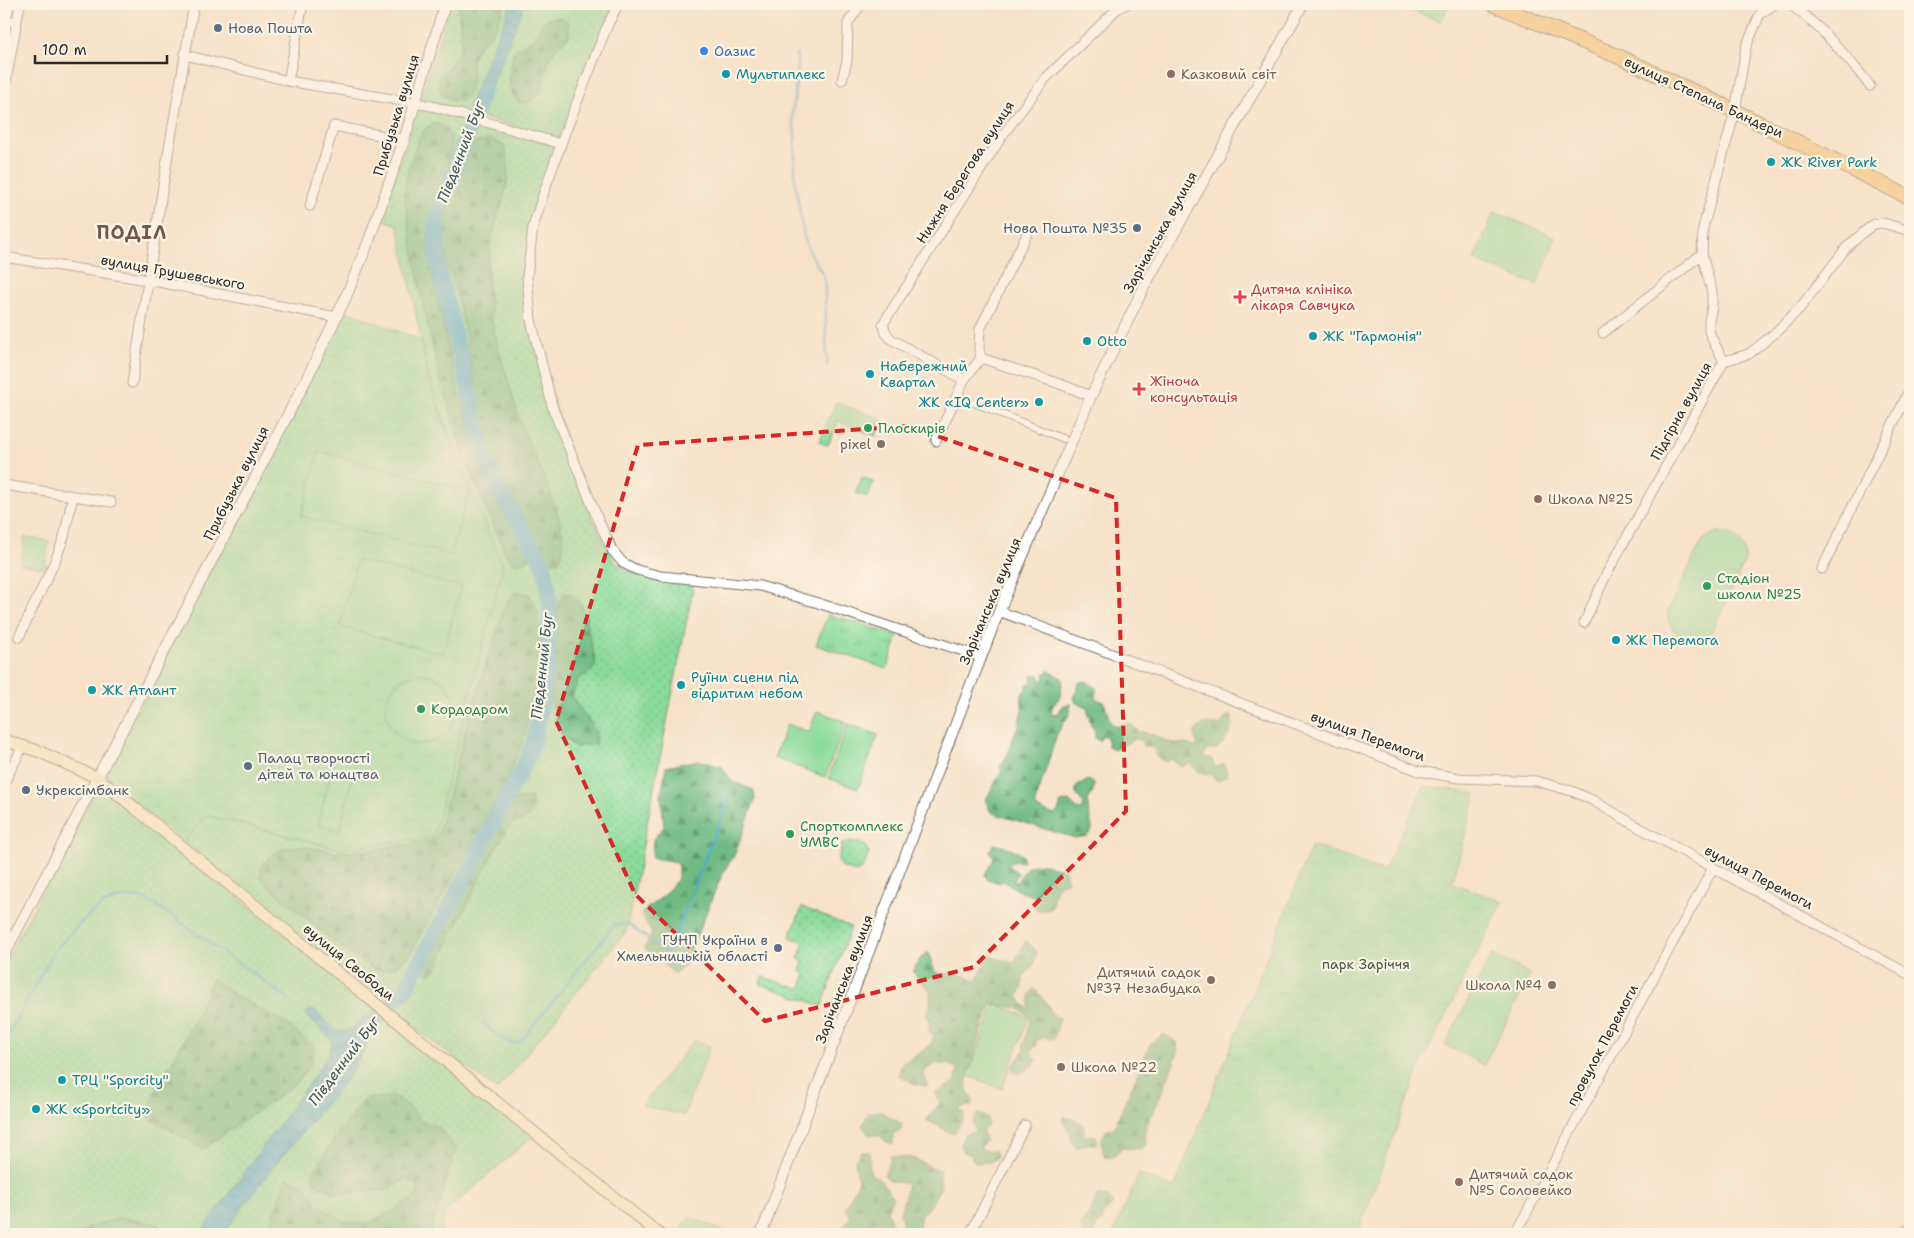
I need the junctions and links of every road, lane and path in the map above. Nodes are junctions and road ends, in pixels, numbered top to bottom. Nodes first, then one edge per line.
1 (20, 4) edge
2 (194, 4) edge
3 (304, 4) edge
4 (445, 4) edge
5 (618, 4) edge
6 (861, 4) edge
7 (1126, 4) edge
8 (1303, 4) edge
9 (1494, 4) edge
10 (1775, 4) edge
11 (1790, 4) edge
12 (4, 20) edge
13 (16, 22) junction
14 (185, 55) junction
15 (842, 80) dead end
16 (288, 81) junction
17 (1870, 86) dead end
18 (4, 92) edge
19 (415, 102) junction
20 (1735, 110) junction
21 (404, 140) junction
22 (561, 144) junction
23 (1910, 198) edge
24 (310, 206) dead end
25 (1910, 231) edge
26 (1028, 232) dead end
27 (1702, 254) junction
28 (4, 257) edge
29 (148, 280) junction
30 (336, 317) junction
31 (1603, 333) dead end
32 (981, 358) junction
33 (1724, 361) junction
34 (964, 380) junction
35 (132, 384) dead end
36 (1910, 389) edge
37 (957, 396) junction
38 (1090, 396) junction
39 (1064, 438) dead end
40 (936, 441) dead end
41 (4, 485) edge
42 (73, 496) junction
43 (111, 502) dead end
44 (1822, 569) dead end
45 (999, 612) junction
46 (1584, 623) dead end
47 (19, 637) dead end
48 (981, 657) junction
49 (4, 740) edge
50 (23, 746) junction
51 (98, 778) junction
52 (4, 783) edge
53 (1713, 868) junction
54 (4, 955) edge
55 (1910, 975) edge
56 (1026, 1125) dead end
57 (1910, 1230) edge
58 (659, 1234) edge
59 (761, 1234) edge
60 (970, 1234) edge
61 (1515, 1234) edge
62 (1908, 1234) edge

1 - 13 street
2 - 14 street
3 - 16 street
4 - 19 street, Прибузька вулиця
5 - 22 street
6 - 15 street
7 - 34 street, Нижня Берегова вулиця
8 - 38 street, Зарічанська вулиця
9 - 20 main road, вулиця Степана Бандери
10 - 20 street, Підгірна вулиця
11 - 17 street
12 - 13 street
13 - 18 street
14 - 16 street
14 - 29 street
16 - 19 street
19 - 21 street, Прибузька вулиця
19 - 22 street
20 - 23 main road, вулиця Степана Бандери
20 - 27 street, Підгірна вулиця
21 - 24 street
21 - 30 street, Прибузька вулиця
22 - 48 street
25 - 33 street
26 - 32 street
27 - 31 street
27 - 33 street, Підгірна вулиця
28 - 29 street, вулиця Грушевського
29 - 30 street, вулиця Грушевського
29 - 35 street
30 - 51 street, Прибузька вулиця
32 - 34 street
32 - 38 street
33 - 46 street, Підгірна вулиця
34 - 37 street
36 - 44 street
37 - 39 street
37 - 40 street
38 - 45 street, Зарічанська вулиця
41 - 42 street
42 - 43 street
42 - 47 street
45 - 48 street, Зарічанська вулиця
45 - 53 street, вулиця Перемоги
48 - 59 street, Зарічанська вулиця
49 - 50 main road, вулиця Свободи
50 - 51 main road, вулиця Свободи
50 - 52 street
51 - 54 street, Прибузька вулиця
51 - 58 main road, вулиця Свободи
53 - 55 street, вулиця Перемоги
53 - 61 street, провулок Перемоги
56 - 60 street
57 - 62 main road

